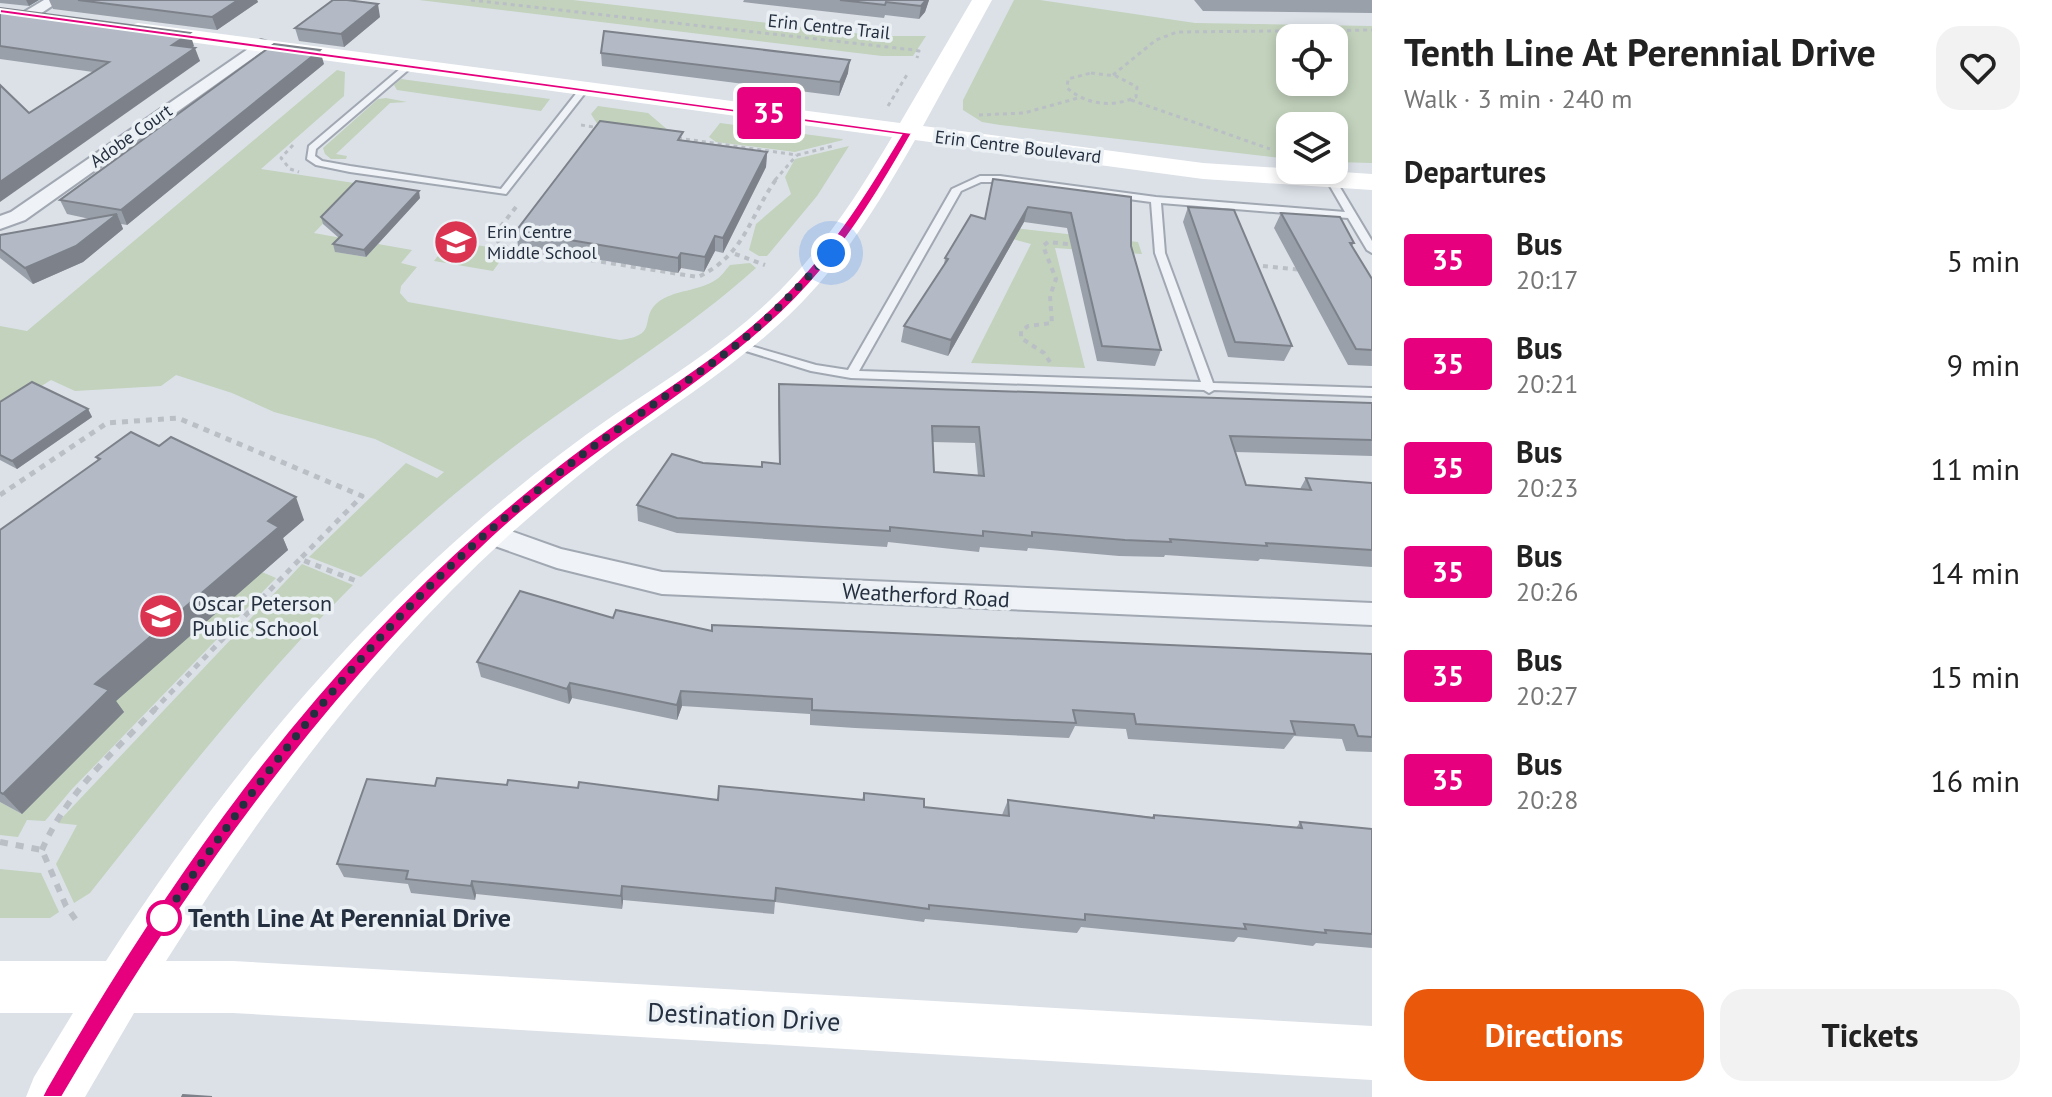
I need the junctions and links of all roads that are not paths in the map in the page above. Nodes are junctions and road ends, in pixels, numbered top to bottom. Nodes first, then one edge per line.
1 (54, 0) edge
2 (982, 0) edge
3 (4, 12) edge
4 (29, 15) junction
5 (70, 20) edge
6 (117, 26) edge
7 (261, 45) junction
8 (410, 65) junction
9 (585, 88) junction
10 (907, 133) junction
11 (1276, 177) edge
12 (1348, 181) edge
13 (1372, 182) edge
14 (1334, 184) edge
15 (1156, 200) junction
16 (1351, 215) junction
17 (0, 223) edge
18 (1372, 250) edge
19 (737, 345) junction
20 (851, 374) junction
21 (1209, 389) junction
22 (1372, 392) edge
23 (488, 533) junction
24 (1372, 614) edge
25 (0, 987) edge
26 (116, 987) junction
27 (1372, 1053) edge
28 (54, 1097) edge

1 - 4 street
2 - 10 street
3 - 4 street
4 - 5 street
6 - 7 street, Erin Centre Boulevard
7 - 8 street, Erin Centre Boulevard
7 - 17 street, Adobe Court
8 - 9 street, Erin Centre Boulevard
8 - 9 lane
9 - 10 street, Erin Centre Boulevard
10 - 11 street, Erin Centre Boulevard
10 - 19 street
12 - 13 street, Erin Centre Boulevard
14 - 16 lane
15 - 16 lane
15 - 20 lane
15 - 21 lane
16 - 18 lane
19 - 20 lane
19 - 23 street
20 - 21 lane
21 - 22 lane
23 - 24 street, Weatherford Road
23 - 26 street
25 - 26 street, Destination Drive
26 - 27 street, Destination Drive
26 - 28 street

